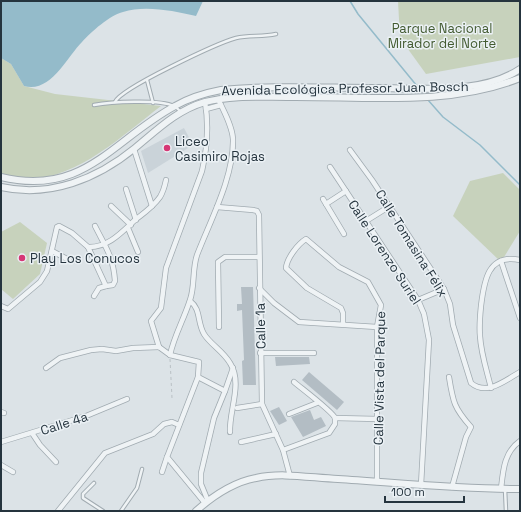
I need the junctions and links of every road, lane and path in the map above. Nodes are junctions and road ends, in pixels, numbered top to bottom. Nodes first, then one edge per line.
1 (276, 34) dead end
2 (520, 69) edge
3 (520, 78) edge
4 (147, 80) junction
5 (364, 88) junction
6 (364, 97) junction
7 (115, 102) junction
8 (219, 102) junction
9 (153, 103) junction
10 (94, 105) dead end
11 (206, 105) junction
12 (174, 106) junction
13 (181, 113) junction
14 (134, 149) junction
15 (350, 150) dead end
16 (330, 167) dead end
17 (1, 177) edge
18 (166, 180) dead end
19 (1, 188) edge
20 (126, 189) dead end
21 (346, 192) junction
22 (323, 199) dead end
23 (326, 204) junction
24 (111, 206) dead end
25 (152, 206) junction
26 (390, 206) junction
27 (217, 207) junction
28 (136, 220) junction
29 (366, 221) junction
30 (95, 226) dead end
31 (129, 226) junction
32 (344, 234) dead end
33 (106, 243) junction
34 (88, 247) junction
35 (52, 252) junction
36 (138, 252) dead end
37 (258, 257) junction
38 (68, 260) dead end
39 (520, 260) edge
40 (501, 261) junction
41 (106, 286) junction
42 (259, 288) junction
43 (444, 289) junction
44 (94, 296) dead end
45 (418, 300) junction
46 (190, 301) junction
47 (1, 306) edge
48 (520, 318) edge
49 (343, 324) junction
50 (219, 327) dead end
51 (377, 327) junction
52 (159, 347) junction
53 (260, 353) junction
54 (314, 353) dead end
55 (170, 355) junction
56 (46, 368) dead end
57 (233, 368) junction
58 (520, 372) edge
59 (198, 377) junction
60 (449, 377) dead end
61 (294, 382) dead end
62 (491, 388) junction
63 (225, 391) junction
64 (172, 398) dead end
65 (126, 399) dead end
66 (317, 403) junction
67 (262, 404) junction
68 (237, 408) dead end
69 (289, 414) dead end
70 (335, 418) junction
71 (378, 420) junction
72 (179, 425) junction
73 (230, 432) dead end
74 (32, 433) junction
75 (276, 434) junction
76 (520, 441) edge
77 (1, 442) edge
78 (241, 442) dead end
79 (283, 450) junction
80 (167, 457) junction
81 (56, 462) dead end
82 (1, 465) edge
83 (142, 469) dead end
84 (13, 472) dead end
85 (162, 472) dead end
86 (290, 476) junction
87 (377, 482) junction
88 (94, 483) dead end
89 (421, 485) junction
90 (452, 487) junction
91 (503, 489) junction
92 (520, 490) edge
93 (206, 502) junction
94 (58, 511) edge
95 (103, 511) edge
96 (122, 511) edge
97 (196, 511) edge
98 (506, 511) edge

1 - 4 lane
2 - 5 street, Avenida Ecológica Profesor Juan Bosch
3 - 6 street, Avenida Ecológica Profesor Juan Bosch
4 - 7 lane
4 - 9 lane
5 - 6 street
5 - 12 street, Avenida Ecológica Profesor Juan Bosch
6 - 8 street, Avenida Ecológica Profesor Juan Bosch
7 - 9 lane
7 - 10 lane
8 - 11 street, Avenida Ecológica Profesor Juan Bosch
8 - 27 street
9 - 12 lane
11 - 13 street, Avenida Ecológica Profesor Juan Bosch
11 - 52 street
12 - 13 lane
12 - 17 street, Avenida Ecológica Profesor Juan Bosch
13 - 14 street, Avenida Ecológica Profesor Juan Bosch
14 - 19 street, Avenida Ecológica Profesor Juan Bosch
14 - 25 street
15 - 26 street, Calle Tomasina Félix
16 - 21 street, Calle Lorenzo Suriel
18 - 25 street
20 - 28 street
21 - 23 street
21 - 29 street, Calle Lorenzo Suriel
22 - 23 street
23 - 32 street
24 - 31 street
25 - 28 street
26 - 29 street
26 - 43 street, Calle Tomasina Félix
27 - 37 street, Calle 1a
27 - 46 street
28 - 31 street
29 - 45 street, Calle Lorenzo Suriel
30 - 33 street
31 - 33 street
31 - 36 street
33 - 34 street
33 - 41 street
34 - 35 street
34 - 41 street
35 - 38 street
35 - 47 street
37 - 42 street, Calle 1a
37 - 50 street
39 - 40 street
40 - 48 street
40 - 62 street
41 - 44 street
42 - 49 street
42 - 53 street, Calle 1a
43 - 45 street
43 - 62 street, Calle Tomasina Félix
45 - 89 street, Calle Lorenzo Suriel
46 - 55 street
46 - 57 street
49 - 51 street
49 - 51 street, Calle Vista del Parque
51 - 71 street, Calle Vista del Parque
52 - 55 street
52 - 56 street
53 - 54 street
53 - 67 street, Calle 1a
55 - 59 street
55 - 64 path
57 - 63 street
57 - 73 street
58 - 62 street
59 - 63 street
59 - 72 street
60 - 90 street
61 - 66 street
63 - 93 street
65 - 74 street, Calle 4a
66 - 69 street
66 - 70 street
67 - 68 street
67 - 75 street, Calle 1a
70 - 71 street
70 - 79 street
71 - 87 street, Calle Vista del Parque
72 - 80 street
72 - 94 street
74 - 77 street, Calle 4a
74 - 81 street
75 - 78 street
75 - 79 street, Calle 1a
76 - 91 street
79 - 86 street, Calle 1a
80 - 85 street
80 - 93 street
82 - 84 street
83 - 96 lane
86 - 87 street
86 - 93 street
87 - 89 street
88 - 95 lane
89 - 90 street
90 - 91 street
91 - 92 street
91 - 98 lane
93 - 97 street

